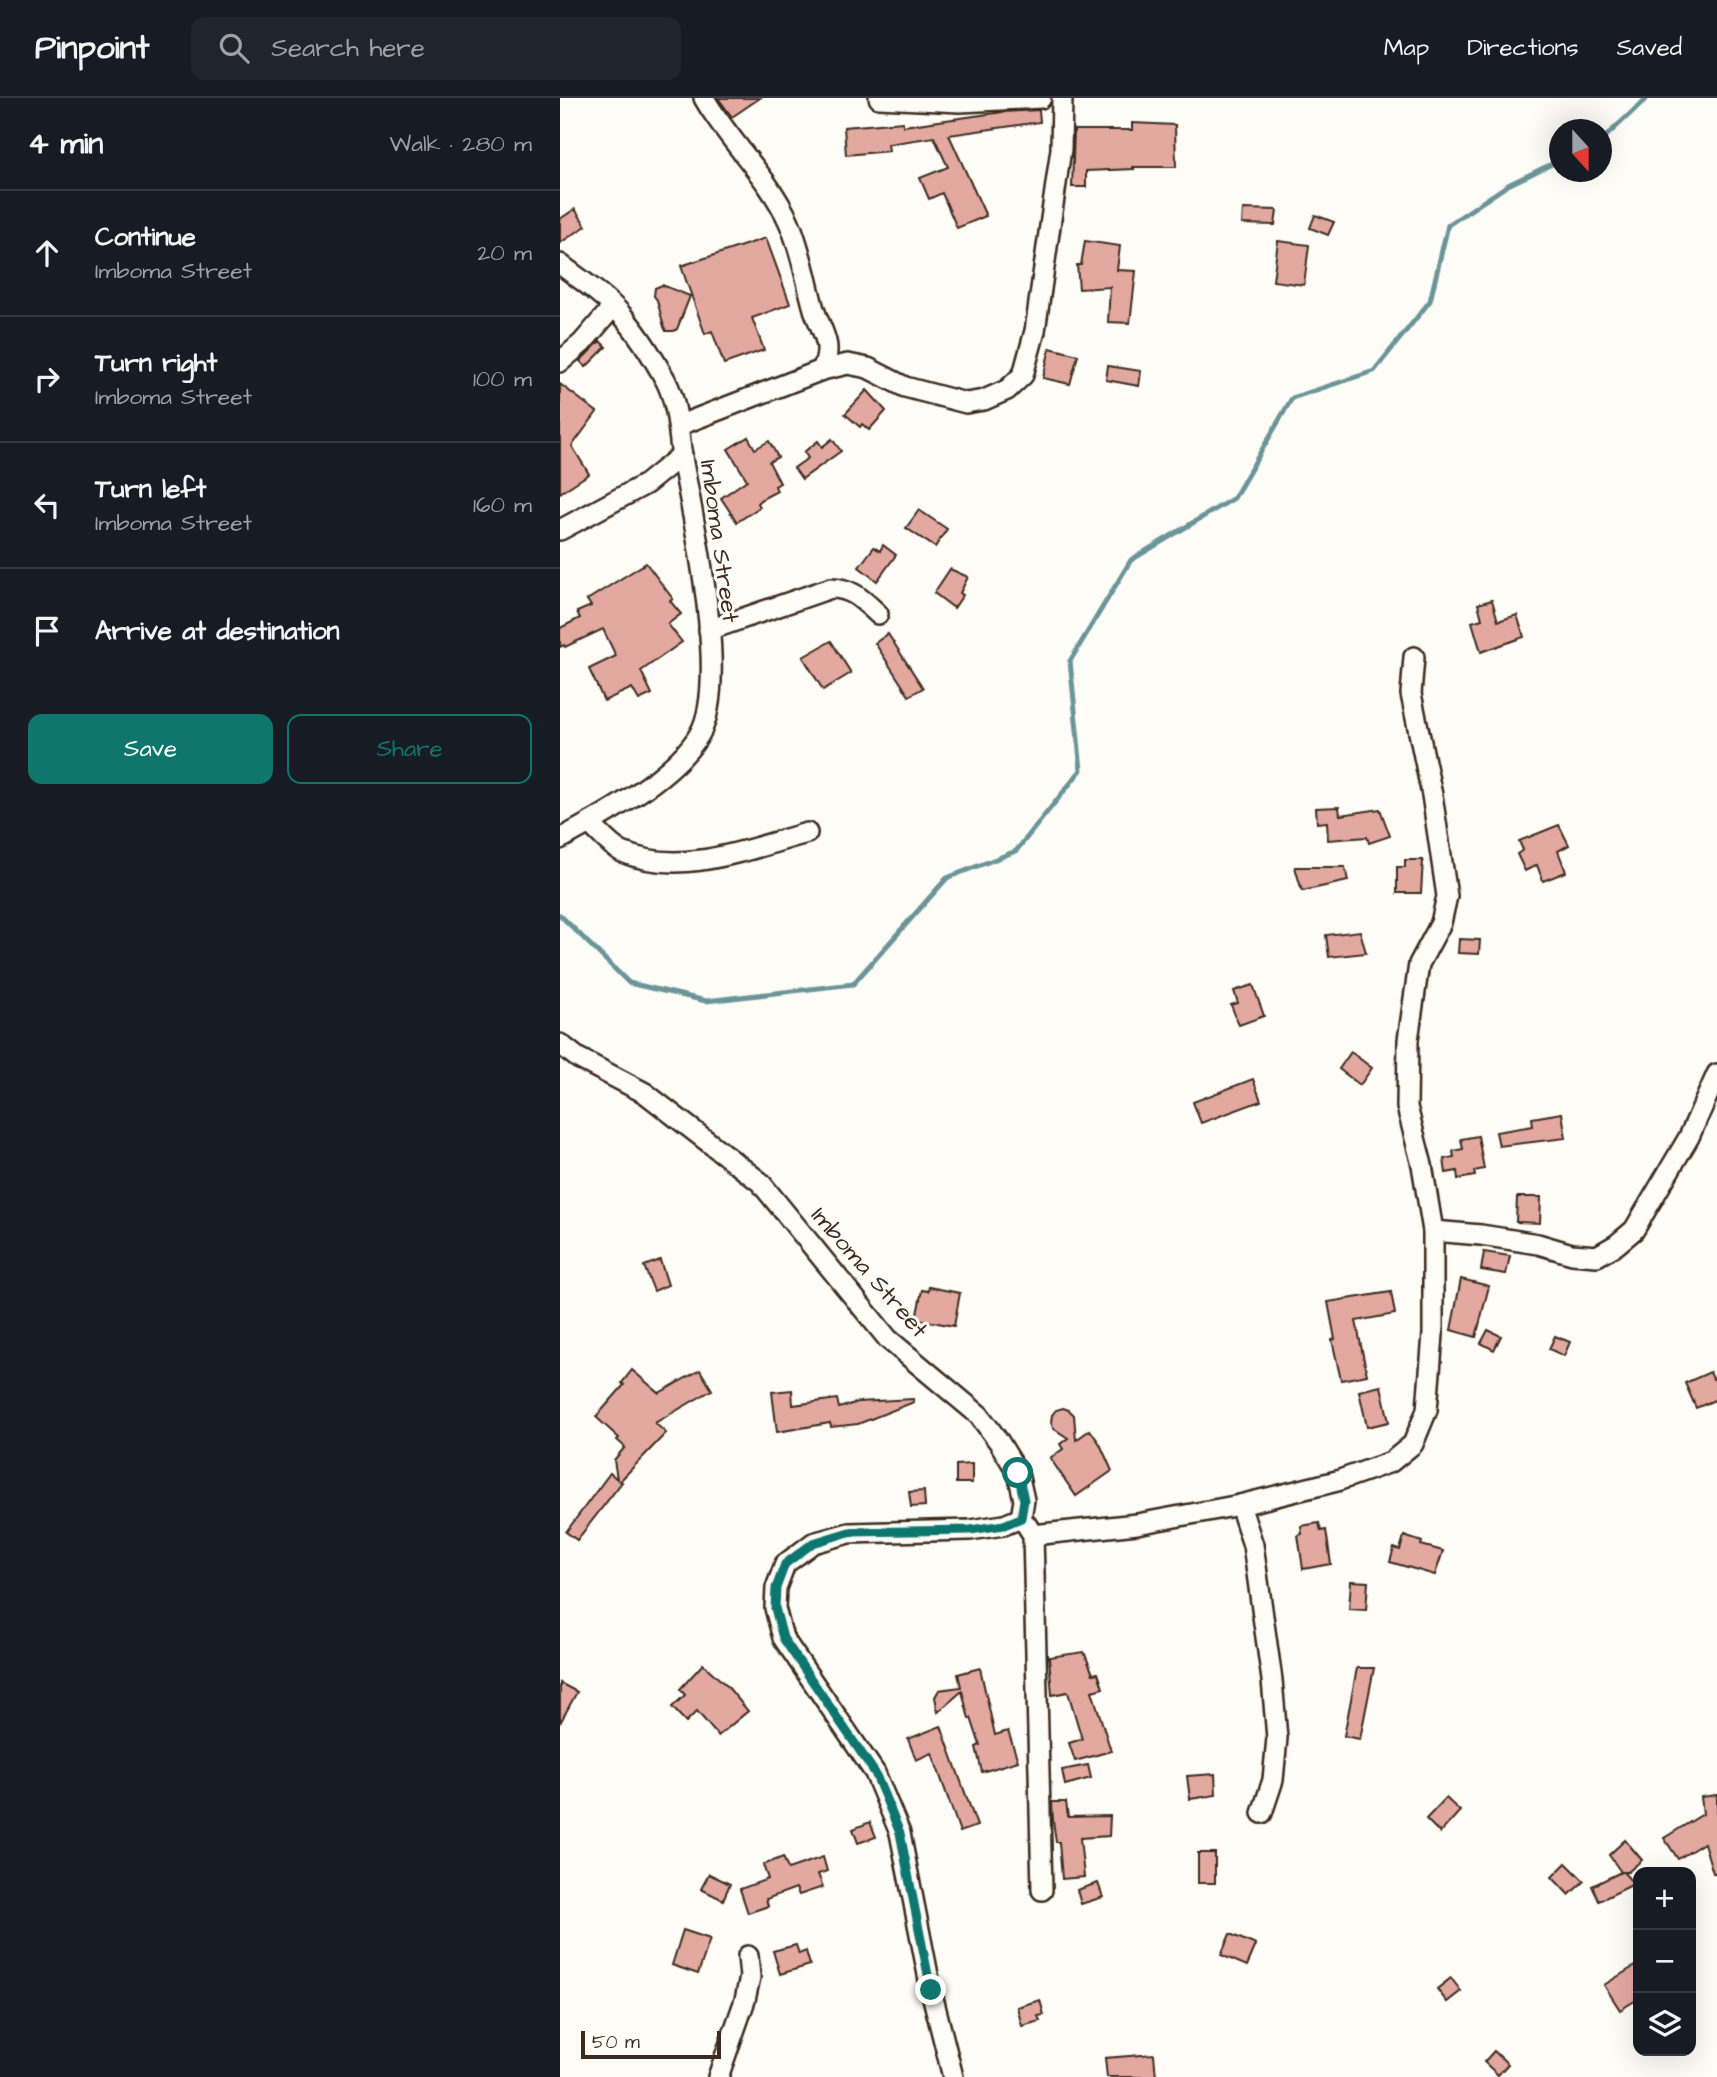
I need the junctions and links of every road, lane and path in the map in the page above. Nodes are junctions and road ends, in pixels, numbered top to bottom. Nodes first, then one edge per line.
1 (705, 98) edge
2 (879, 98) edge
3 (1041, 98) edge
4 (1062, 98) edge
5 (560, 264) edge
6 (613, 307) junction
7 (560, 362) edge
8 (822, 370) junction
9 (680, 425) junction
10 (682, 456) junction
11 (560, 530) edge
12 (878, 614) dead end
13 (709, 630) junction
14 (1414, 657) dead end
15 (589, 823) junction
16 (807, 833) dead end
17 (560, 839) edge
18 (560, 1044) edge
19 (1717, 1074) edge
20 (1433, 1231) junction
21 (1240, 1505) junction
22 (1021, 1518) junction
23 (1033, 1535) junction
24 (1262, 1813) dead end
25 (1042, 1891) dead end
26 (748, 1956) dead end
27 (718, 2077) edge
28 (953, 2077) edge

1 - 8 street
2 - 3 street
4 - 8 street
5 - 6 street, Imboma Street
6 - 7 street
6 - 9 street, Imboma Street
8 - 9 street
9 - 10 street, Imboma Street
10 - 11 street
10 - 13 street, Imboma Street
12 - 13 street
13 - 15 street, Imboma Street
14 - 20 street
15 - 16 street
15 - 17 street, Imboma Street
18 - 22 street, Imboma Street
19 - 20 street
20 - 21 street
21 - 23 street
21 - 24 street
22 - 23 street
22 - 28 street
23 - 25 street
26 - 27 street

